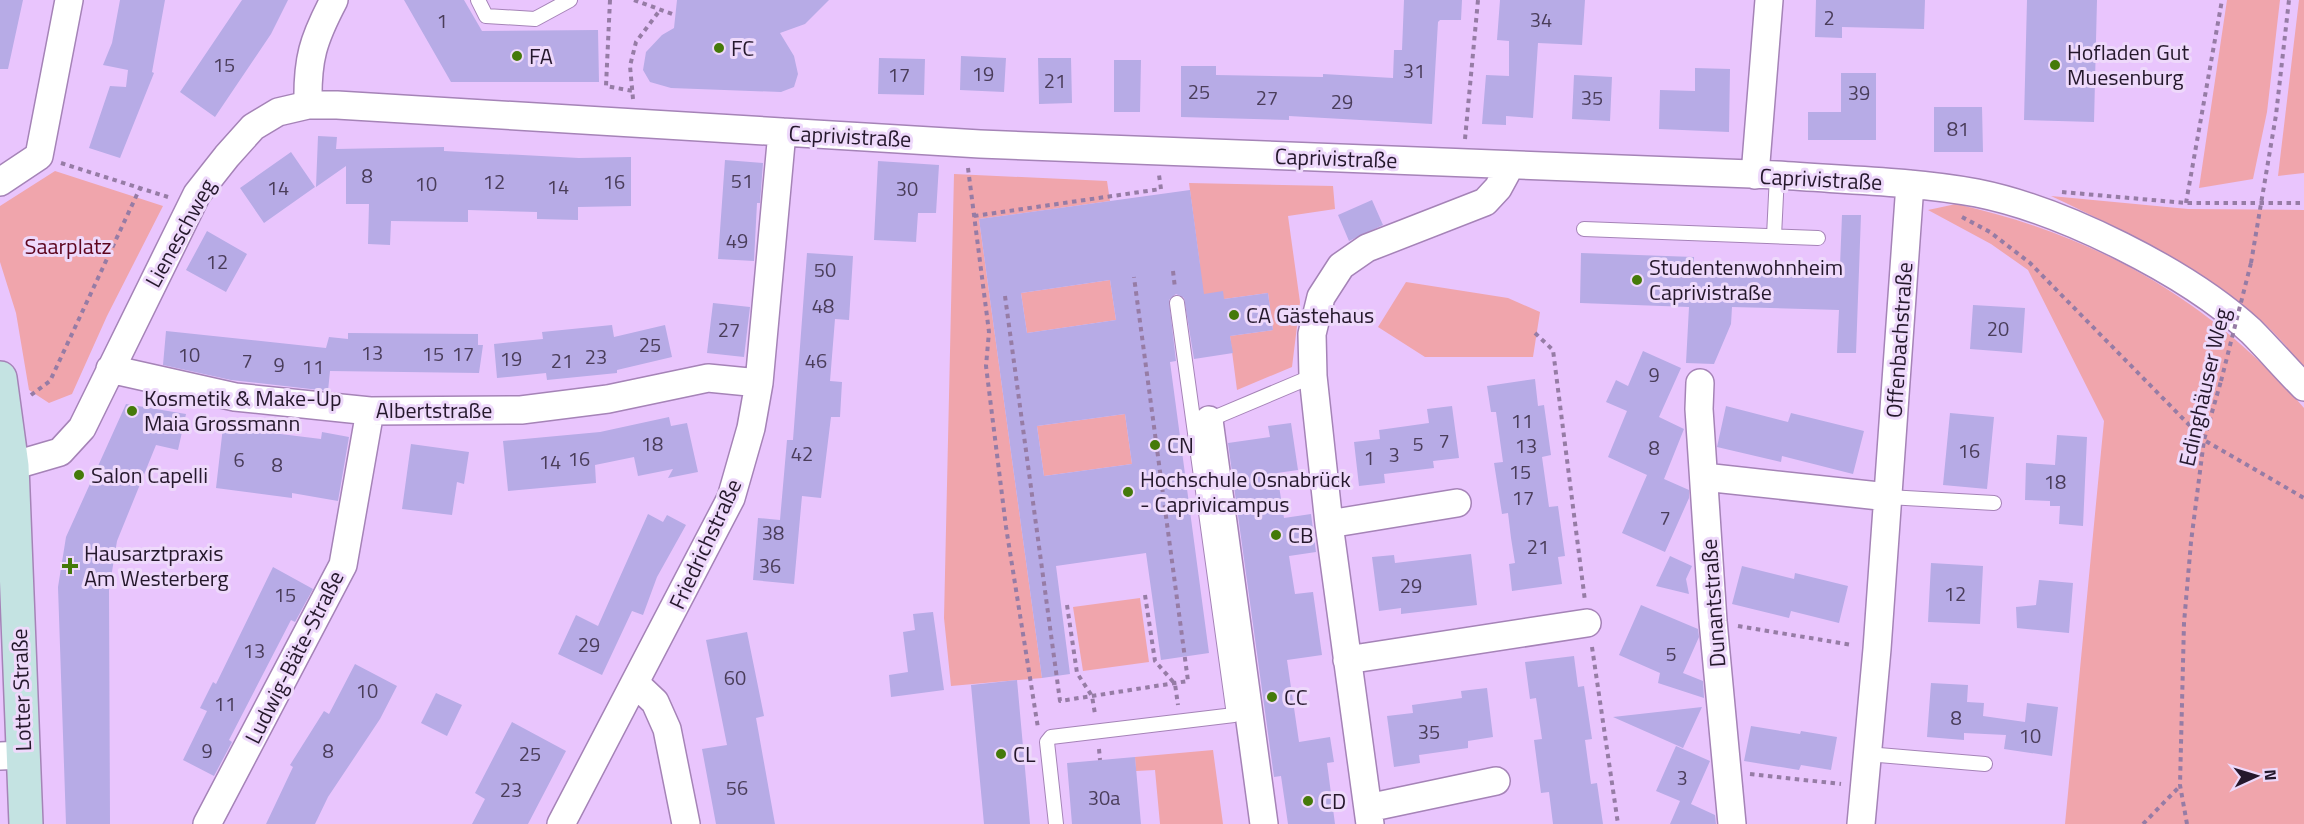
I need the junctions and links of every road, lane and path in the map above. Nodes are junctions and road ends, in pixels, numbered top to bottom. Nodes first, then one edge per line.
1 (69, 0) edge
2 (334, 0) edge
3 (478, 0) edge
4 (570, 0) edge
5 (610, 0) edge
6 (634, 0) edge
7 (1478, 0) edge
8 (1769, 0) edge
9 (2222, 0) edge
10 (2289, 0) edge
11 (660, 10) junction
12 (675, 15) dead end
13 (633, 91) junction
14 (308, 105) junction
15 (631, 123) junction
16 (782, 132) junction
17 (965, 143) junction
18 (39, 156) junction
19 (1463, 164) junction
20 (1510, 166) junction
21 (1766, 175) junction
22 (0, 182) edge
23 (1910, 184) junction
24 (140, 188) junction
25 (1161, 189) dead end
26 (2051, 191) dead end
27 (172, 198) dead end
28 (2186, 203) junction
29 (2263, 203) junction
30 (2304, 203) edge
31 (1957, 214) dead end
32 (974, 216) junction
33 (1584, 229) dead end
34 (1774, 236) junction
35 (1818, 238) dead end
36 (1134, 277) dead end
37 (1005, 296) dead end
38 (1177, 303) dead end
39 (1535, 333) dead end
40 (110, 369) junction
41 (1313, 376) junction
42 (0, 378) edge
43 (1700, 382) dead end
44 (759, 383) junction
45 (2304, 387) edge
46 (370, 411) junction
47 (6, 412) junction
48 (1202, 423) junction
49 (2204, 440) junction
50 (12, 466) junction
51 (1704, 477) junction
52 (1888, 497) junction
53 (2304, 498) edge
54 (1457, 503) dead end
55 (1994, 503) dead end
56 (1329, 524) junction
57 (1145, 595) dead end
58 (1067, 605) dead end
59 (1713, 621) junction
60 (1587, 623) joint
61 (1877, 649) junction
62 (1595, 657) dead end
63 (1347, 660) junction
64 (1077, 672) dead end
65 (636, 684) junction
66 (1175, 684) junction
67 (1181, 722) junction
68 (1035, 723) dead end
69 (1867, 754) junction
70 (12, 756) edge
71 (1985, 764) dead end
72 (1728, 772) junction
73 (1496, 781) dead end
74 (2180, 785) junction
75 (1864, 786) junction
76 (1369, 816) edge
77 (26, 824) edge
78 (207, 824) edge
79 (561, 824) edge
80 (686, 824) edge
81 (1056, 824) edge
82 (1264, 824) edge
83 (1618, 824) edge
84 (1732, 824) edge
85 (1861, 824) edge
86 (2143, 824) edge
87 (2187, 824) edge

1 - 18 street
2 - 14 street
3 - 4 lane
5 - 13 path
6 - 11 path
7 - 19 path
8 - 21 street
9 - 28 path
10 - 29 path, Edinghäuser Weg
11 - 12 path
11 - 13 path
13 - 15 path
14 - 15 street, Caprivistraße
14 - 40 street, Lieneschweg
15 - 16 street, Caprivistraße
16 - 17 street, Caprivistraße
16 - 44 street, Friedrichstraße
17 - 19 street, Caprivistraße
17 - 32 path
18 - 22 street
18 - 24 path
19 - 20 street, Caprivistraße
20 - 21 street, Caprivistraße
20 - 41 street
21 - 23 street, Caprivistraße
21 - 34 lane
23 - 45 street, Caprivistraße
23 - 52 street, Offenbachstraße
24 - 27 path
24 - 47 path
25 - 32 path
26 - 28 path
28 - 29 path
29 - 30 path
29 - 49 path, Edinghäuser Weg, bridge
31 - 49 path
32 - 68 path
33 - 34 lane
34 - 35 lane
36 - 66 path
37 - 66 path
38 - 48 lane
39 - 60 path
40 - 46 street, Albertstraße
40 - 50 street, Lieneschweg
41 - 48 lane
41 - 56 street
42 - 47 street, Lotter Straße
43 - 51 street, Dunantstraße
44 - 46 street, Albertstraße
44 - 65 street, Friedrichstraße
46 - 78 street, Ludwig-Bäte-Straße
47 - 50 street, Lotter Straße
48 - 67 lane
48 - 82 street
49 - 53 path
49 - 74 path, Edinghäuser Weg
50 - 70 street, Lotter Straße
51 - 52 street
51 - 59 street, Dunantstraße
52 - 55 lane
52 - 61 street, Offenbachstraße
54 - 56 street
56 - 63 street
57 - 66 path
58 - 64 path
59 - 61 path
59 - 72 street, Dunantstraße
60 - 63 street
61 - 69 street, Offenbachstraße
62 - 83 path
63 - 76 street
65 - 79 street, Friedrichstraße
65 - 80 street
66 - 67 path
67 - 81 lane
69 - 71 lane
69 - 75 street, Offenbachstraße
70 - 77 street, Lotter Straße
72 - 75 path
72 - 84 street, Dunantstraße
73 - 76 street
74 - 86 path
74 - 87 path, Edinghäuser Weg
75 - 85 street, Offenbachstraße

